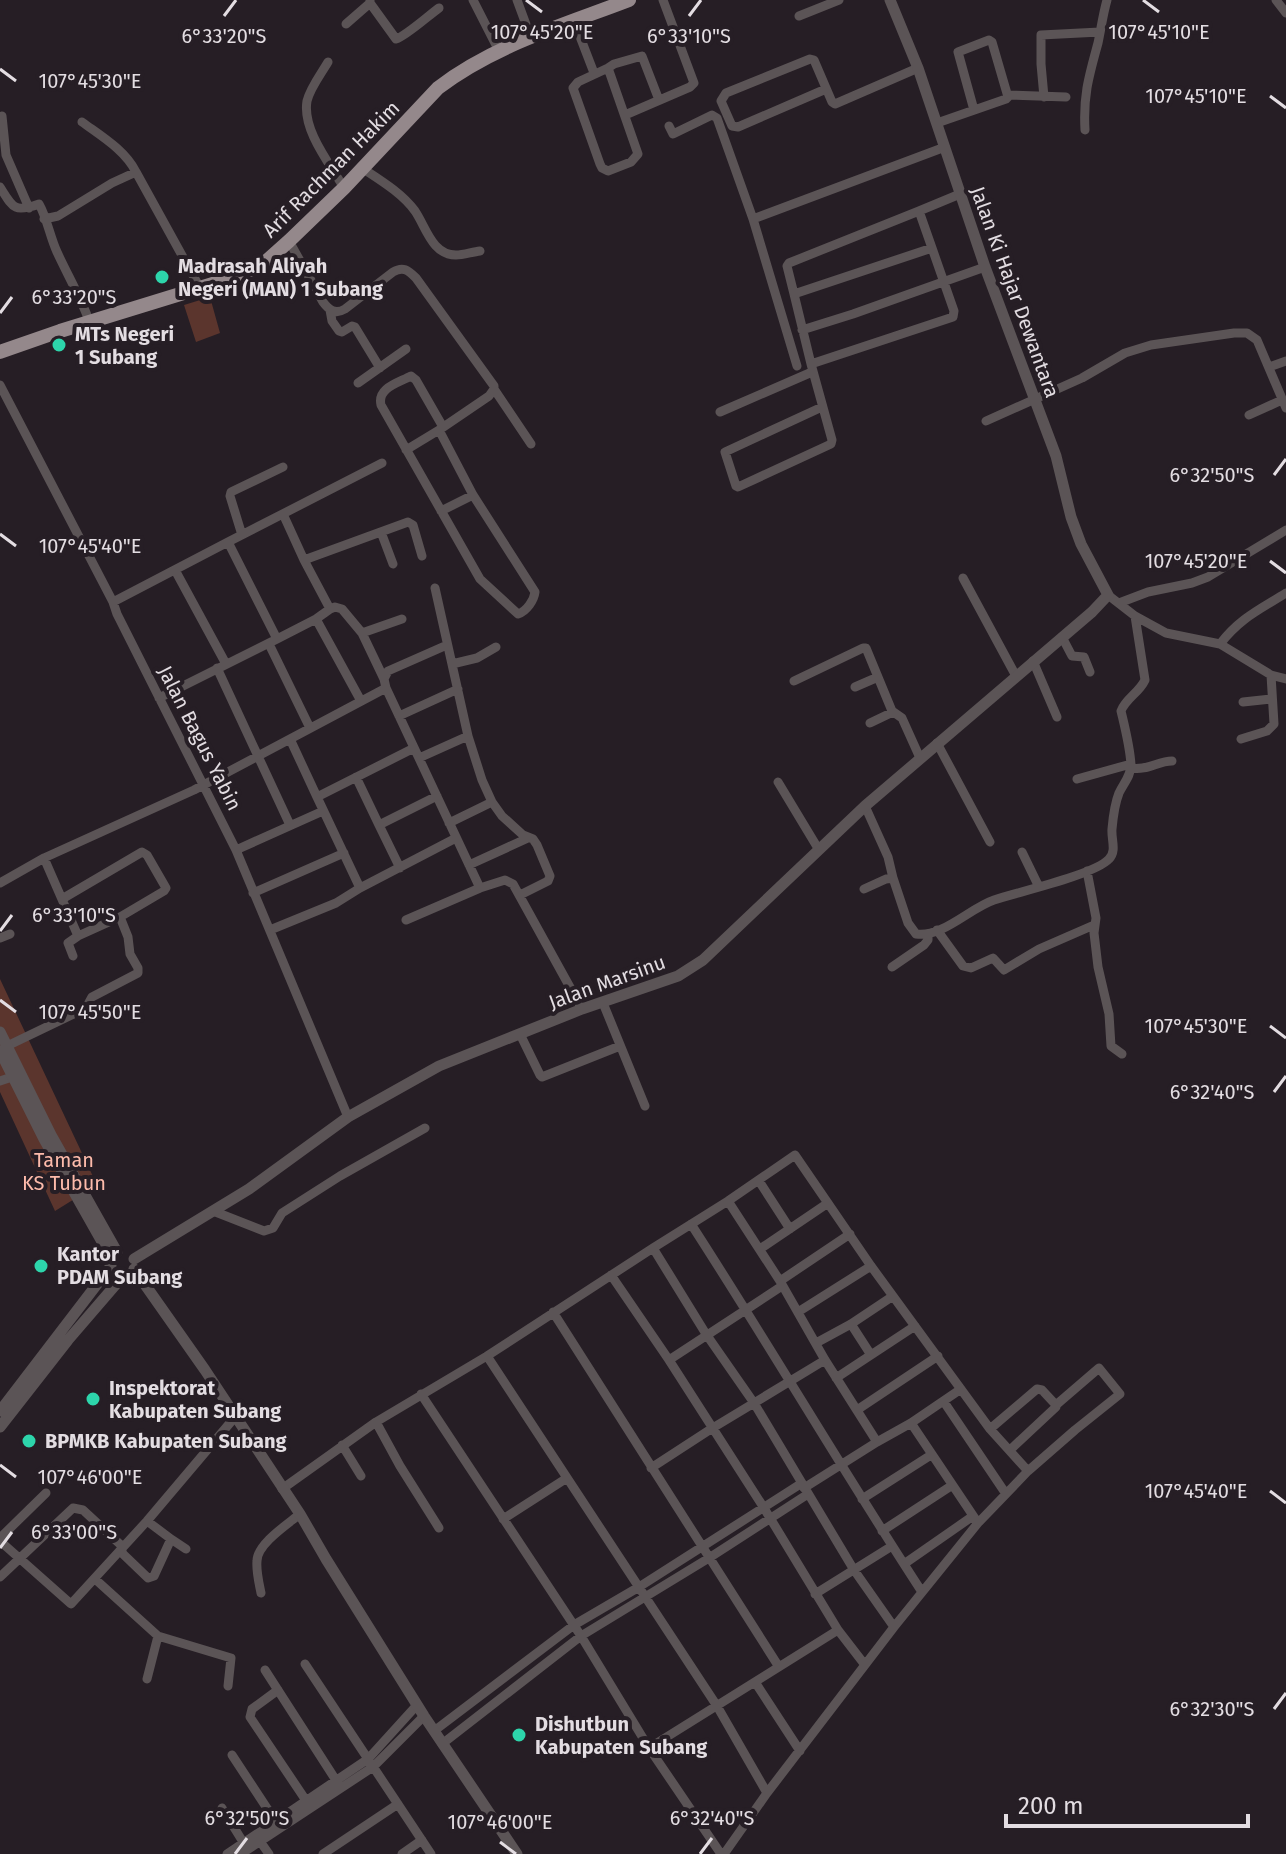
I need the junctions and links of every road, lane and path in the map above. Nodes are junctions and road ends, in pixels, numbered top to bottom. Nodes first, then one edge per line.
1 (473, 0) edge
2 (517, 0) edge
3 (629, 0) edge
4 (663, 0) edge
5 (839, 0) edge
6 (890, 0) edge
7 (1107, 0) edge
8 (1276, 0) edge
9 (370, 2) edge
10 (439, 8) dead end
11 (1286, 13) edge
12 (799, 16) dead end
13 (574, 21) junction
14 (346, 24) dead end
15 (1100, 32) junction
16 (531, 38) junction
17 (499, 51) junction
18 (328, 62) dead end
19 (608, 68) junction
20 (918, 68) junction
21 (594, 73) junction
22 (826, 89) junction
23 (1008, 95) junction
24 (1044, 97) junction
25 (1066, 97) dead end
26 (659, 100) junction
27 (974, 110) junction
28 (625, 115) junction
29 (2, 116) edge
30 (82, 122) dead end
31 (937, 123) junction
32 (669, 126) dead end
33 (1085, 130) dead end
34 (945, 147) junction
35 (362, 168) junction
36 (136, 172) junction
37 (0, 187) edge
38 (344, 188) junction
39 (960, 194) junction
40 (29, 208) junction
41 (919, 211) junction
42 (44, 219) junction
43 (753, 219) junction
44 (289, 241) junction
45 (932, 248) junction
46 (480, 251) dead end
47 (985, 267) junction
48 (944, 281) junction
49 (200, 288) junction
50 (794, 294) junction
51 (330, 310) junction
52 (90, 323) junction
53 (802, 330) junction
54 (406, 349) dead end
55 (0, 352) edge
56 (1286, 361) edge
57 (797, 366) dead end
58 (1269, 367) junction
59 (380, 368) junction
60 (811, 368) junction
61 (358, 383) dead end
62 (0, 385) edge
63 (494, 389) junction
64 (1034, 398) junction
65 (1284, 404) edge
66 (822, 407) junction
67 (720, 412) dead end
68 (1249, 415) dead end
69 (986, 421) dead end
70 (441, 429) junction
71 (531, 444) dead end
72 (406, 450) junction
73 (382, 463) dead end
74 (283, 467) dead end
75 (473, 495) junction
76 (441, 511) junction
77 (283, 514) junction
78 (1286, 530) edge
79 (381, 532) junction
80 (242, 535) junction
81 (228, 542) junction
82 (422, 556) dead end
83 (304, 560) junction
84 (393, 564) dead end
85 (175, 570) junction
86 (963, 578) dead end
87 (435, 588) dead end
88 (1286, 593) edge
89 (1108, 595) junction
90 (113, 602) junction
91 (1119, 603) junction
92 (330, 609) junction
93 (1135, 616) junction
94 (316, 619) junction
95 (402, 619) dead end
96 (362, 633) junction
97 (1062, 637) junction
98 (273, 641) junction
99 (1220, 644) junction
100 (447, 645) junction
101 (496, 647) dead end
102 (1033, 661) junction
103 (452, 664) junction
104 (221, 666) junction
105 (1090, 672) dead end
106 (1271, 675) junction
107 (1016, 676) junction
108 (878, 677) junction
109 (1286, 679) edge
110 (794, 681) dead end
111 (385, 683) junction
112 (855, 687) dead end
113 (458, 689) junction
114 (159, 698) junction
115 (1271, 699) junction
116 (361, 701) junction
117 (1243, 702) dead end
118 (893, 712) junction
119 (399, 716) junction
120 (1057, 717) dead end
121 (870, 723) dead end
122 (310, 728) junction
123 (468, 736) junction
124 (290, 739) junction
125 (1241, 739) dead end
126 (937, 743) junction
127 (416, 753) junction
128 (258, 755) junction
129 (920, 758) junction
130 (1172, 761) dead end
131 (1131, 766) junction
132 (356, 777) junction
133 (1077, 779) dead end
134 (778, 782) dead end
135 (203, 784) junction
136 (437, 796) junction
137 (317, 797) junction
138 (492, 802) junction
139 (865, 806) junction
140 (323, 811) junction
141 (449, 823) junction
142 (290, 825) junction
143 (379, 825) junction
144 (456, 838) junction
145 (528, 838) junction
146 (990, 842) dead end
147 (236, 850) junction
148 (819, 850) junction
149 (1022, 852) dead end
150 (344, 853) junction
151 (44, 858) junction
152 (469, 865) junction
153 (400, 868) junction
154 (1087, 871) junction
155 (893, 878) junction
156 (0, 883) edge
157 (1039, 887) junction
158 (360, 888) junction
159 (480, 888) junction
160 (864, 889) dead end
161 (253, 893) junction
162 (520, 895) junction
163 (62, 899) junction
164 (120, 917) junction
165 (406, 920) dead end
166 (1094, 925) junction
167 (270, 930) junction
168 (933, 932) junction
169 (78, 936) junction
170 (73, 956) dead end
171 (892, 967) dead end
172 (603, 1003) junction
173 (582, 1009) junction
174 (0, 1032) edge
175 (520, 1034) junction
176 (620, 1046) junction
177 (3, 1048) edge
178 (1122, 1054) dead end
179 (12, 1077) junction
180 (0, 1081) edge
181 (645, 1106) dead end
182 (348, 1117) junction
183 (425, 1128) dead end
184 (759, 1181) junction
185 (728, 1201) junction
186 (828, 1203) junction
187 (213, 1211) junction
188 (691, 1224) junction
189 (790, 1229) junction
190 (850, 1234) junction
191 (653, 1248) junction
192 (760, 1249) junction
193 (113, 1259) junction
194 (871, 1266) junction
195 (131, 1268) junction
196 (611, 1275) junction
197 (781, 1284) junction
198 (893, 1296) junction
199 (746, 1310) junction
200 (553, 1312) junction
201 (798, 1312) junction
202 (851, 1324) junction
203 (915, 1326) junction
204 (706, 1334) junction
205 (816, 1343) junction
206 (871, 1355) junction
207 (487, 1356) junction
208 (938, 1356) junction
209 (669, 1360) junction
210 (825, 1360) junction
211 (836, 1378) junction
212 (790, 1381) junction
213 (961, 1389) junction
214 (421, 1394) junction
215 (944, 1402) junction
216 (754, 1403) junction
217 (1056, 1405) junction
218 (857, 1410) junction
219 (0, 1411) edge
220 (235, 1417) junction
221 (376, 1422) junction
222 (911, 1423) junction
223 (0, 1427) edge
224 (711, 1429) junction
225 (990, 1429) junction
226 (877, 1442) junction
227 (342, 1445) junction
228 (1010, 1450) junction
229 (931, 1455) junction
230 (841, 1465) junction
231 (651, 1468) junction
232 (1028, 1471) junction
233 (361, 1476) dead end
234 (567, 1478) junction
235 (951, 1486) junction
236 (805, 1488) junction
237 (282, 1489) junction
238 (46, 1493) dead end
239 (1006, 1494) junction
240 (862, 1499) junction
241 (764, 1508) junction
242 (300, 1514) junction
243 (503, 1519) junction
244 (769, 1519) junction
245 (976, 1520) junction
246 (147, 1521) junction
247 (439, 1528) dead end
248 (882, 1531) junction
249 (171, 1539) junction
250 (0, 1540) edge
251 (892, 1546) junction
252 (702, 1547) junction
253 (122, 1548) junction
254 (186, 1549) dead end
255 (709, 1558) junction
256 (20, 1560) junction
257 (904, 1564) junction
258 (854, 1570) junction
259 (0, 1577) edge
260 (95, 1579) junction
261 (639, 1587) junction
262 (922, 1592) junction
263 (261, 1593) dead end
264 (815, 1594) junction
265 (646, 1597) junction
266 (574, 1625) junction
267 (894, 1627) junction
268 (838, 1630) junction
269 (158, 1636) junction
270 (581, 1636) junction
271 (305, 1664) dead end
272 (865, 1665) junction
273 (779, 1667) junction
274 (265, 1670) dead end
275 (147, 1679) dead end
276 (755, 1682) junction
277 (228, 1686) dead end
278 (278, 1690) junction
279 (417, 1705) junction
280 (717, 1706) junction
281 (424, 1716) junction
282 (434, 1731) junction
283 (442, 1744) junction
284 (649, 1748) junction
285 (800, 1751) junction
286 (232, 1755) dead end
287 (371, 1763) junction
288 (338, 1784) junction
289 (767, 1793) junction
290 (308, 1804) junction
291 (398, 1804) junction
292 (222, 1808) dead end
293 (278, 1824) junction
294 (258, 1837) junction
295 (422, 1840) junction
296 (243, 1842) junction
297 (227, 1854) edge
298 (241, 1854) edge
299 (269, 1854) edge
300 (323, 1854) edge
301 (402, 1854) edge
302 (431, 1854) edge
303 (517, 1854) edge
304 (722, 1854) edge

1 - 17 street
2 - 16 street
3 - 13 main road, Arif Rachman Hakim
4 - 26 street
5 - 12 street
6 - 20 street, Jalan Ki Hajar Dewantara
7 - 15 street
8 - 11 street
9 - 10 street
9 - 14 street
13 - 16 main road, Arif Rachman Hakim
13 - 21 street
15 - 24 street
15 - 33 street
16 - 17 main road, Arif Rachman Hakim
17 - 35 main road, Arif Rachman Hakim
18 - 38 street
19 - 21 street
19 - 26 street
19 - 28 street
20 - 22 street
20 - 31 street, Jalan Ki Hajar Dewantara
21 - 28 street
22 - 22 street
23 - 24 street
23 - 27 street
23 - 27 street
24 - 25 street
26 - 28 street
27 - 31 street
29 - 40 street
30 - 36 street
31 - 34 street, Jalan Ki Hajar Dewantara
32 - 43 street
34 - 39 street, Jalan Ki Hajar Dewantara
34 - 43 street
35 - 38 main road, Arif Rachman Hakim
35 - 46 street
36 - 42 street
36 - 49 street
37 - 40 street
38 - 44 main road, Arif Rachman Hakim
39 - 41 street
39 - 47 street, Jalan Ki Hajar Dewantara
40 - 42 street
41 - 45 street
41 - 50 street
42 - 52 street
43 - 57 street
44 - 49 main road, Arif Rachman Hakim
44 - 51 street
45 - 48 street
45 - 50 street
47 - 48 street
47 - 64 street, Jalan Ki Hajar Dewantara
48 - 53 street
48 - 60 street
49 - 52 main road, Arif Rachman Hakim
50 - 53 street
51 - 59 street
51 - 63 street
52 - 55 main road, Arif Rachman Hakim
53 - 60 street
54 - 59 street
56 - 58 street
58 - 64 street
58 - 65 street
59 - 61 street
60 - 66 street
60 - 67 street
62 - 90 street, Jalan Bagus Yabin
63 - 70 street
63 - 71 street
64 - 69 street
64 - 89 street, Jalan Ki Hajar Dewantara
65 - 68 street
66 - 66 street
70 - 72 street
70 - 72 street
70 - 75 street
72 - 76 street
73 - 77 street
74 - 80 street
75 - 76 street
75 - 76 street
77 - 80 street
77 - 83 street
78 - 91 street
79 - 82 street
79 - 83 street
79 - 84 street
80 - 81 street
81 - 85 street
81 - 98 street
83 - 92 street
85 - 90 street
85 - 104 street
86 - 107 street
87 - 100 street
88 - 99 street
89 - 91 street
89 - 97 street, Jalan Marsinu
90 - 114 street, Jalan Bagus Yabin
91 - 93 street
92 - 94 street
92 - 96 street
93 - 99 street
93 - 131 street
94 - 98 street
94 - 116 street
95 - 96 street
96 - 111 street
97 - 102 street, Jalan Marsinu
97 - 105 street
98 - 104 street
98 - 122 street
99 - 106 street
100 - 103 street
100 - 111 street
101 - 103 street
102 - 107 street, Jalan Marsinu
102 - 120 street
103 - 113 street
104 - 114 street
104 - 128 street
106 - 109 street
106 - 115 street
107 - 126 street, Jalan Marsinu
108 - 110 street
108 - 112 street
108 - 118 street
111 - 116 street
111 - 119 street
113 - 119 street
113 - 123 street
114 - 135 street, Jalan Bagus Yabin
115 - 117 street
115 - 125 street
116 - 122 street
118 - 121 street
118 - 129 street
119 - 127 street
122 - 124 street
123 - 127 street
123 - 138 street
124 - 128 street
124 - 137 street
126 - 129 street, Jalan Marsinu
126 - 146 street
127 - 132 street
127 - 136 street
128 - 135 street
128 - 142 street
129 - 139 street, Jalan Marsinu
130 - 131 street
131 - 133 street
131 - 154 street
132 - 137 street
132 - 143 street
134 - 148 street
135 - 147 street, Jalan Bagus Yabin
135 - 151 street
136 - 141 street
136 - 143 street
137 - 140 street
138 - 141 street
138 - 145 street
139 - 148 street, Jalan Marsinu
139 - 155 street
140 - 142 street
140 - 150 street
141 - 144 street
142 - 147 street
143 - 153 street
144 - 152 street
144 - 153 street
145 - 152 street
145 - 162 street
147 - 161 street, Jalan Bagus Yabin
148 - 172 street, Jalan Marsinu
149 - 157 street
150 - 158 street
150 - 161 street
151 - 156 street
151 - 163 street
152 - 159 street
153 - 158 street
154 - 157 street
154 - 166 street
155 - 160 street
155 - 168 street
157 - 168 street
158 - 167 street
159 - 162 street
159 - 165 street
161 - 167 street, Jalan Bagus Yabin
162 - 173 street
163 - 164 street
163 - 169 street
164 - 169 street
164 - 177 street
166 - 168 street
166 - 178 street
167 - 182 street, Jalan Bagus Yabin
168 - 171 street
169 - 170 street
172 - 173 street, Jalan Marsinu
172 - 176 street
173 - 175 street, Jalan Marsinu
174 - 177 street
175 - 176 street
175 - 182 street, Jalan Marsinu
176 - 181 street
177 - 179 street
177 - 193 street
179 - 180 street
179 - 193 street
182 - 187 street, Jalan Marsinu
183 - 187 street
184 - 185 street
184 - 186 street
184 - 189 street
185 - 188 street
185 - 192 street
186 - 189 street
186 - 190 street
187 - 195 street, Jalan Marsinu
188 - 191 street
188 - 199 street
189 - 192 street
190 - 194 street
190 - 197 street
191 - 196 street
191 - 204 street
192 - 197 street
193 - 195 street
193 - 195 street
193 - 219 street
194 - 198 street
194 - 201 street
195 - 220 street
195 - 223 street, Jalan Marsinu
196 - 200 street
196 - 209 street
197 - 199 street
197 - 201 street
198 - 202 street
198 - 203 street
199 - 204 street
199 - 212 street
200 - 207 street
200 - 231 street
201 - 205 street
202 - 205 street
202 - 206 street
203 - 206 street
203 - 208 street
204 - 209 street
204 - 216 street
205 - 210 street
206 - 211 street
207 - 214 street
207 - 234 street
208 - 213 street
208 - 218 street
209 - 224 street
210 - 211 street
210 - 212 street
211 - 218 street
212 - 216 street
212 - 230 street
213 - 215 street
213 - 225 street
214 - 221 street
214 - 243 street
215 - 222 street
215 - 239 street
216 - 224 street
216 - 236 street
217 - 225 street
217 - 228 street
217 - 232 street
218 - 226 street
220 - 237 street
220 - 246 street
221 - 227 street
221 - 247 street
222 - 226 street
222 - 229 street
224 - 231 street
224 - 241 street
225 - 228 street
226 - 230 street
227 - 233 street
227 - 237 street
228 - 232 street
229 - 235 street
229 - 240 street
230 - 236 street
230 - 240 street
231 - 252 street
232 - 239 street
234 - 243 street
234 - 261 street
235 - 245 street
235 - 248 street
236 - 241 street
236 - 244 street
236 - 258 street
237 - 242 street
238 - 250 street
239 - 245 street
240 - 248 street
241 - 244 street
241 - 252 street
242 - 263 street
242 - 279 street
243 - 266 street
244 - 255 street
244 - 264 street
245 - 257 street
245 - 262 street
246 - 249 street
246 - 253 street
248 - 251 street
249 - 253 street
249 - 254 street
250 - 256 street
251 - 257 street
251 - 258 street
252 - 255 street
252 - 261 street
253 - 256 street
253 - 260 street
255 - 265 street
255 - 273 street
256 - 259 street
256 - 260 street
257 - 262 street
258 - 264 street
258 - 267 street
260 - 269 street
261 - 265 street
261 - 266 street
262 - 267 street
264 - 268 street
265 - 270 street
265 - 280 street
266 - 270 street
266 - 282 street
267 - 272 street
268 - 272 street
268 - 273 street
269 - 275 street
269 - 277 street
270 - 283 street
270 - 284 street
271 - 287 street
272 - 285 street
273 - 276 street
274 - 278 street
276 - 280 street
276 - 285 street
278 - 288 street
278 - 290 street
279 - 281 street
279 - 287 street
280 - 284 street
280 - 289 street
281 - 282 street
281 - 287 street
282 - 283 street
283 - 303 street
284 - 304 street
285 - 289 street
286 - 293 street
287 - 288 street
287 - 291 street
288 - 290 street
289 - 304 street
290 - 293 street
291 - 295 street
291 - 300 street
292 - 296 street
293 - 294 street
294 - 296 street
294 - 298 street
294 - 299 street
295 - 301 street
295 - 302 street
296 - 297 street

